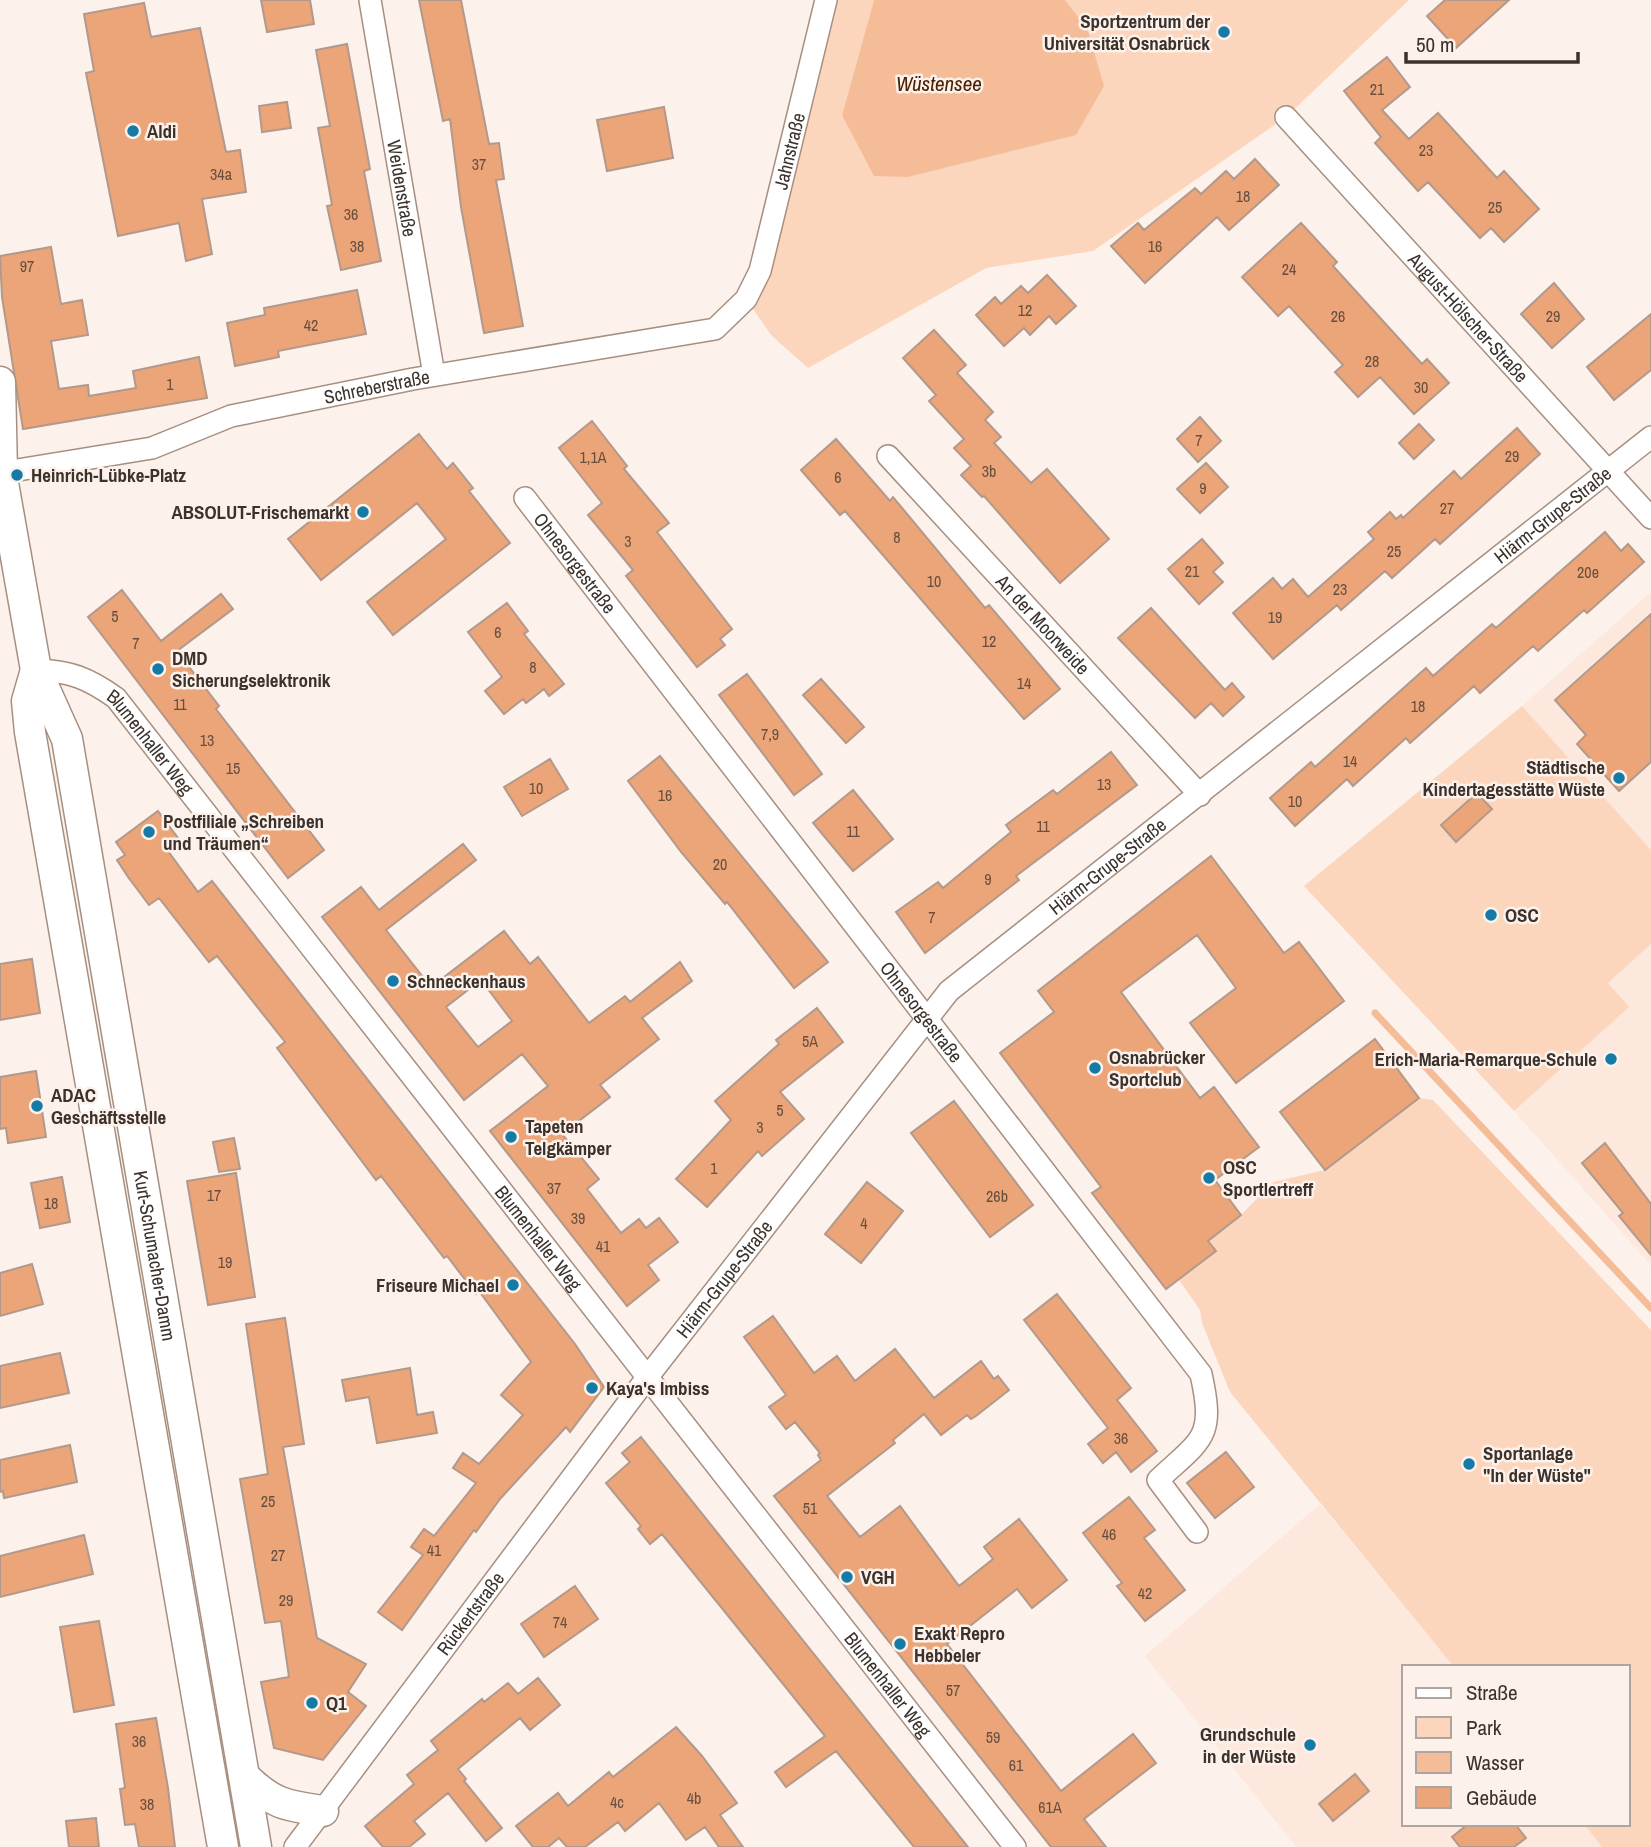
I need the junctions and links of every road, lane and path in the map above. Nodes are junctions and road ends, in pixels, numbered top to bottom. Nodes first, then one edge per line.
1 (370, 0) edge
2 (826, 0) edge
3 (1286, 117) dead end
4 (746, 299) joint
5 (434, 375) junction
6 (0, 382) edge
7 (1651, 437) edge
8 (888, 456) dead end
9 (1608, 470) junction
10 (1, 471) edge
11 (525, 498) dead end
12 (1651, 517) edge
13 (36, 670) junction
14 (1200, 795) junction
15 (925, 1021) junction
16 (646, 1379) junction
17 (1197, 1532) dead end
18 (244, 1776) junction
19 (323, 1811) junction
20 (223, 1847) edge
21 (256, 1847) edge
22 (295, 1847) edge
23 (1015, 1847) edge

1 - 5 street, Weidenstraße
2 - 4 street, Jahnstraße
3 - 9 street, August-Hölscher-Straße
4 - 5 street, Schreberstraße
5 - 10 street, Schreberstraße
6 - 10 main road, Kurt-Schumacher-Damm
7 - 9 street, Hiärm-Grupe-Straße
8 - 14 street, An der Moorweide
9 - 12 street, August-Hölscher-Straße
9 - 14 street, Hiärm-Grupe-Straße
10 - 13 main road, Kurt-Schumacher-Damm
11 - 15 street, Ohnesorgestraße
13 - 16 street, Blumenhaller Weg
13 - 18 main road, Kurt-Schumacher-Damm
13 - 20 main road, Kurt-Schumacher-Damm
14 - 15 street, Hiärm-Grupe-Straße
15 - 16 street, Hiärm-Grupe-Straße
15 - 17 street, Ohnesorgestraße
16 - 19 street, Rückertstraße
16 - 23 street, Blumenhaller Weg
18 - 19 main road
18 - 21 main road, Kurt-Schumacher-Damm
19 - 22 street, Rückertstraße

